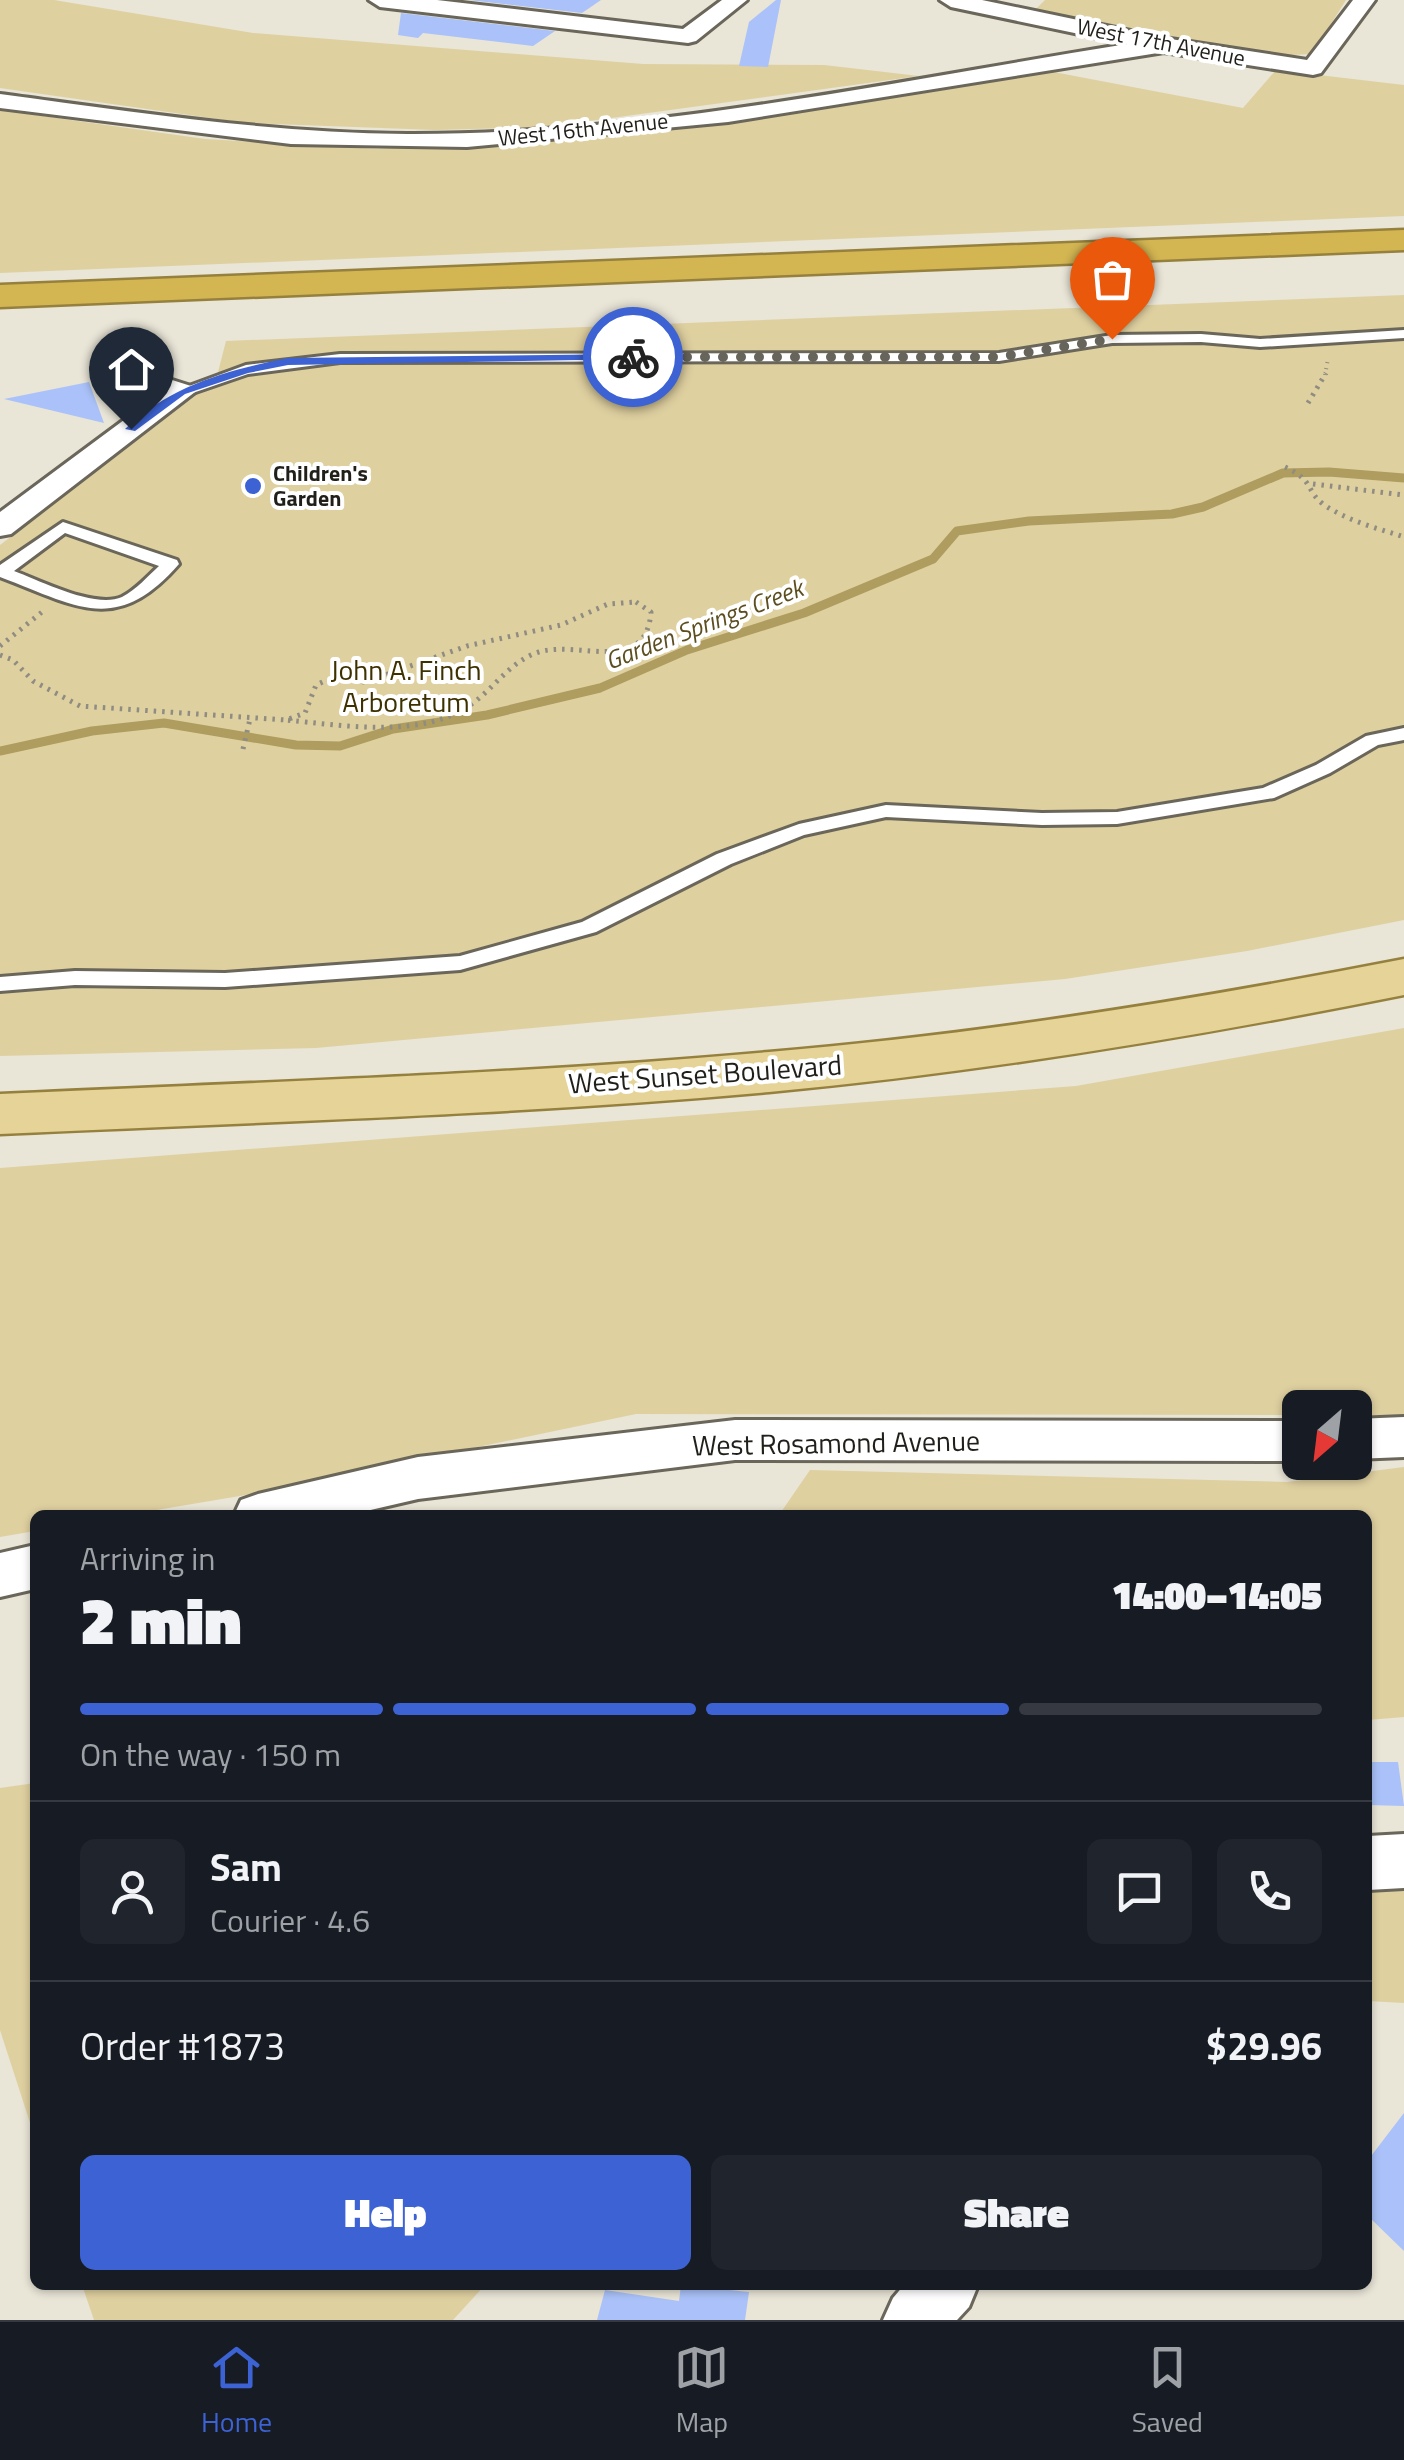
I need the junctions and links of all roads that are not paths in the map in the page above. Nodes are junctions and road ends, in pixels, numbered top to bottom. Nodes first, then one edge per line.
1 (380, 0) edge
2 (736, 0) edge
3 (951, 0) edge
4 (1364, 0) edge
5 (1164, 44) junction
6 (0, 101) edge
7 (1404, 240) edge
8 (0, 296) edge
9 (615, 305) dead end
10 (0, 328) edge
11 (1404, 334) edge
12 (106, 368) dead end
13 (181, 392) junction
14 (2, 524) edge
15 (1, 572) edge
16 (1404, 734) edge
17 (1404, 977) edge
18 (0, 984) edge
19 (0, 1114) edge
20 (1404, 1437) edge
21 (1372, 1438) edge
22 (1282, 1441) edge
23 (280, 1510) edge
24 (30, 1568) edge
25 (0, 1575) edge
26 (1404, 1861) edge
27 (1372, 1862) edge
28 (942, 2290) edge
29 (915, 2320) edge

1 - 2 street
3 - 5 street, West 17th Avenue
4 - 5 street, West 17th Avenue
5 - 6 street, West 16th Avenue
7 - 8 highway
9 - 10 highway
11 - 13 lane
12 - 13 street
13 - 14 street
15 - 15 lane
16 - 18 lane
17 - 19 main road, West Sunset Boulevard
20 - 21 street
22 - 23 street, West Rosamond Avenue
24 - 25 street
26 - 27 street
28 - 29 street

